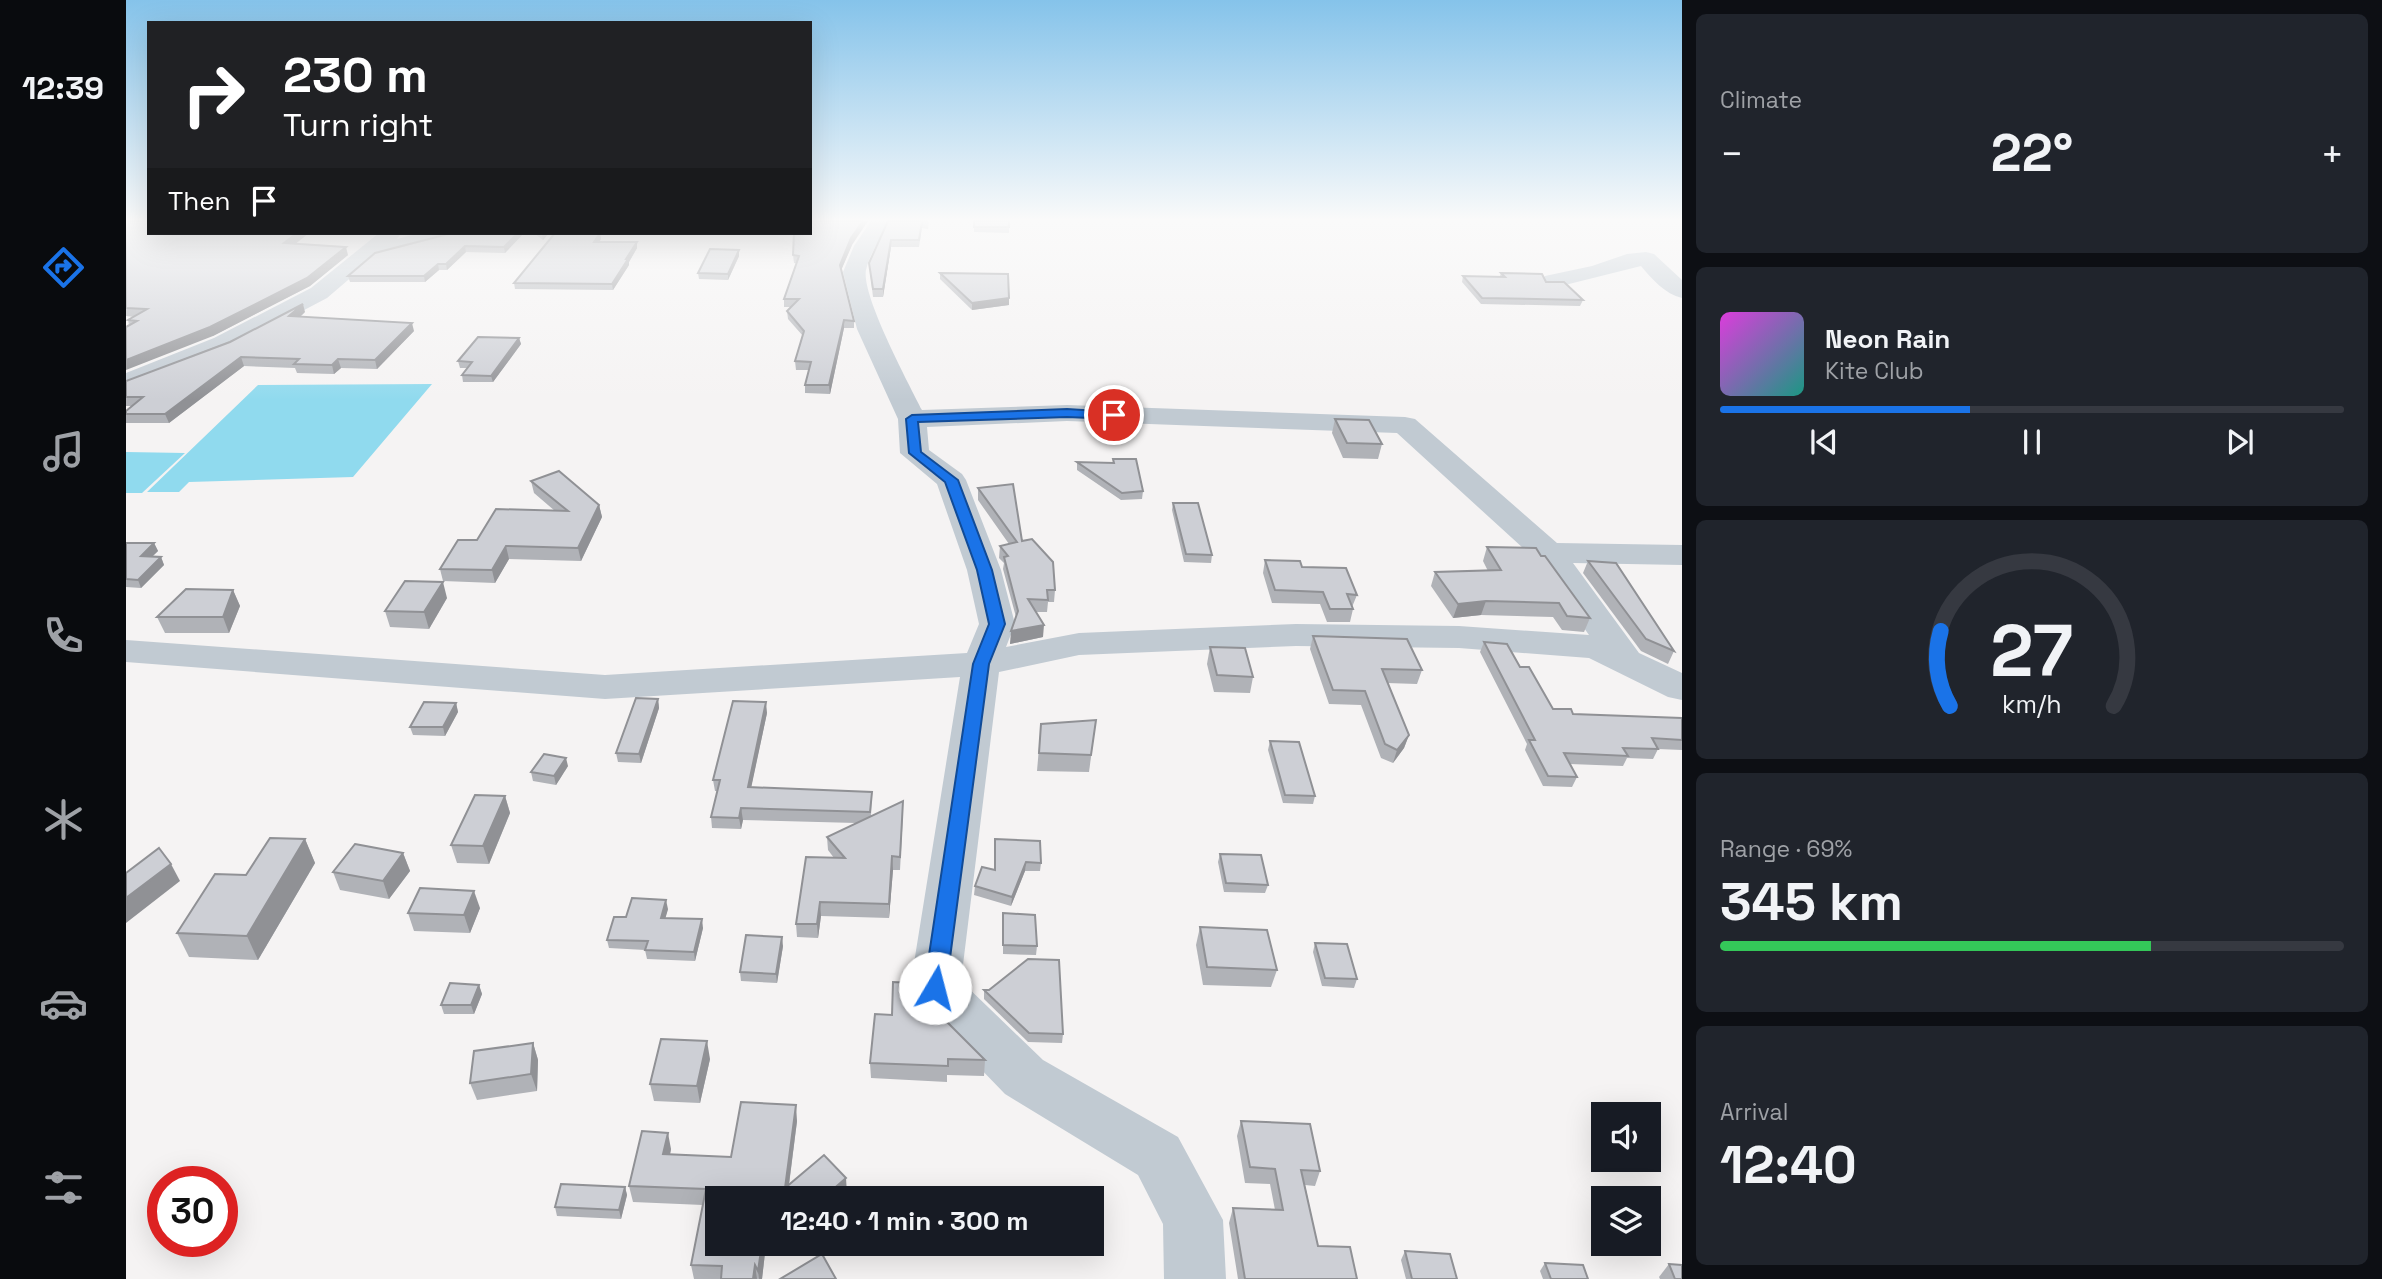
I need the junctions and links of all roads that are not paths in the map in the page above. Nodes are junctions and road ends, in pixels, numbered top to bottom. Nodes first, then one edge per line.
1 (334, 281) edge
2 (856, 281) edge
3 (126, 382) edge
4 (912, 419) junction
5 (1548, 553) junction
6 (1682, 555) edge
7 (126, 650) edge
8 (1626, 661) junction
9 (981, 664) junction
10 (1682, 688) edge
11 (1195, 1279) edge

1 - 3 street
2 - 4 street
4 - 5 street
4 - 9 street
5 - 6 street
5 - 8 street
7 - 9 street
8 - 9 street
8 - 10 street
9 - 11 street

